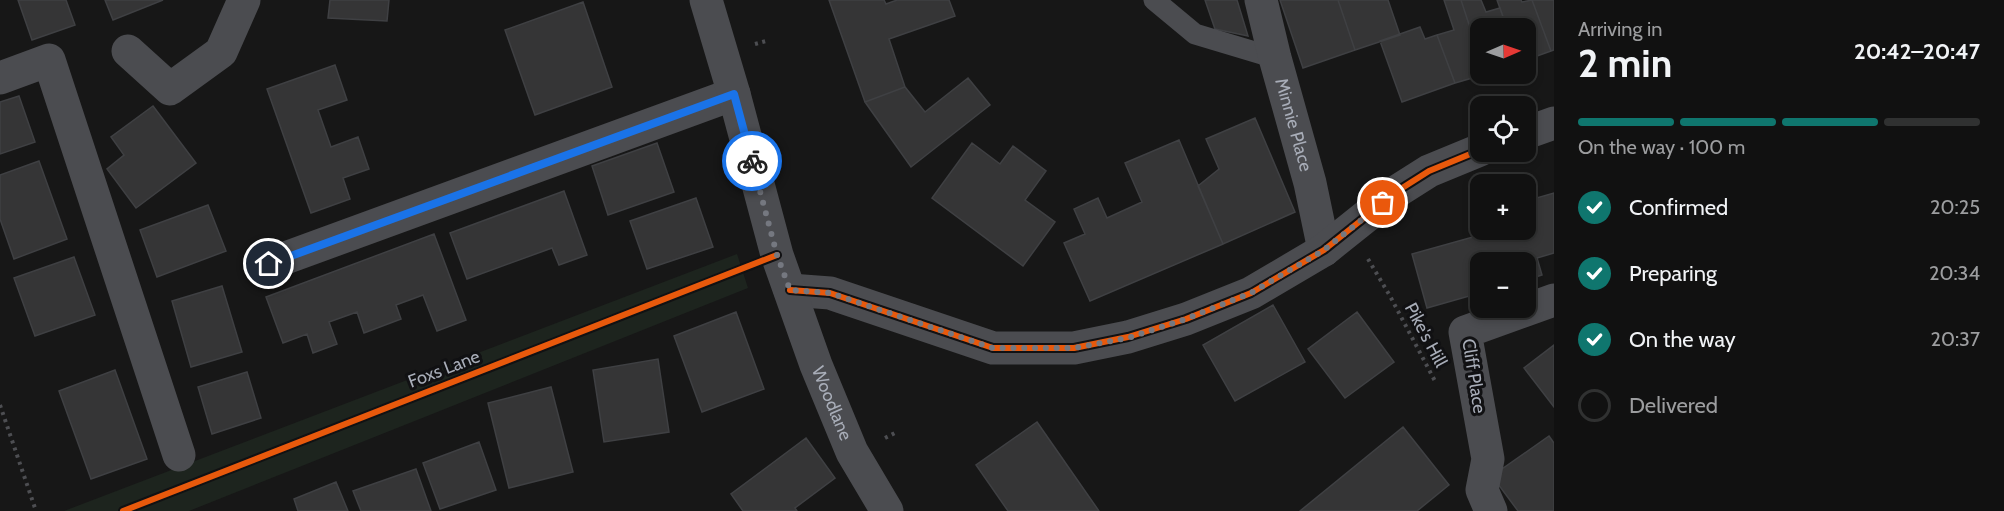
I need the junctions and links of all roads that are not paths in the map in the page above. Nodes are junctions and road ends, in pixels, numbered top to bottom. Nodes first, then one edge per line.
1 (244, 0) edge
2 (706, 0) edge
3 (1154, 0) edge
4 (1261, 0) edge
5 (128, 51) dead end
6 (1275, 58) junction
7 (0, 78) edge
8 (734, 94) junction
9 (1554, 123) edge
10 (1536, 129) edge
11 (1470, 154) edge
12 (1324, 250) junction
13 (269, 264) dead end
14 (790, 290) junction
15 (1554, 300) edge
16 (179, 454) dead end
17 (887, 511) edge
18 (1491, 511) edge

1 - 5 street
2 - 8 street, Woodlane
3 - 6 lane
4 - 6 street, Minnie Place
6 - 12 street, Minnie Place
7 - 16 street
8 - 13 street
8 - 14 street, Woodlane
9 - 10 street
11 - 12 street
12 - 14 street
14 - 17 street, Woodlane
15 - 18 street, Cliff Place

